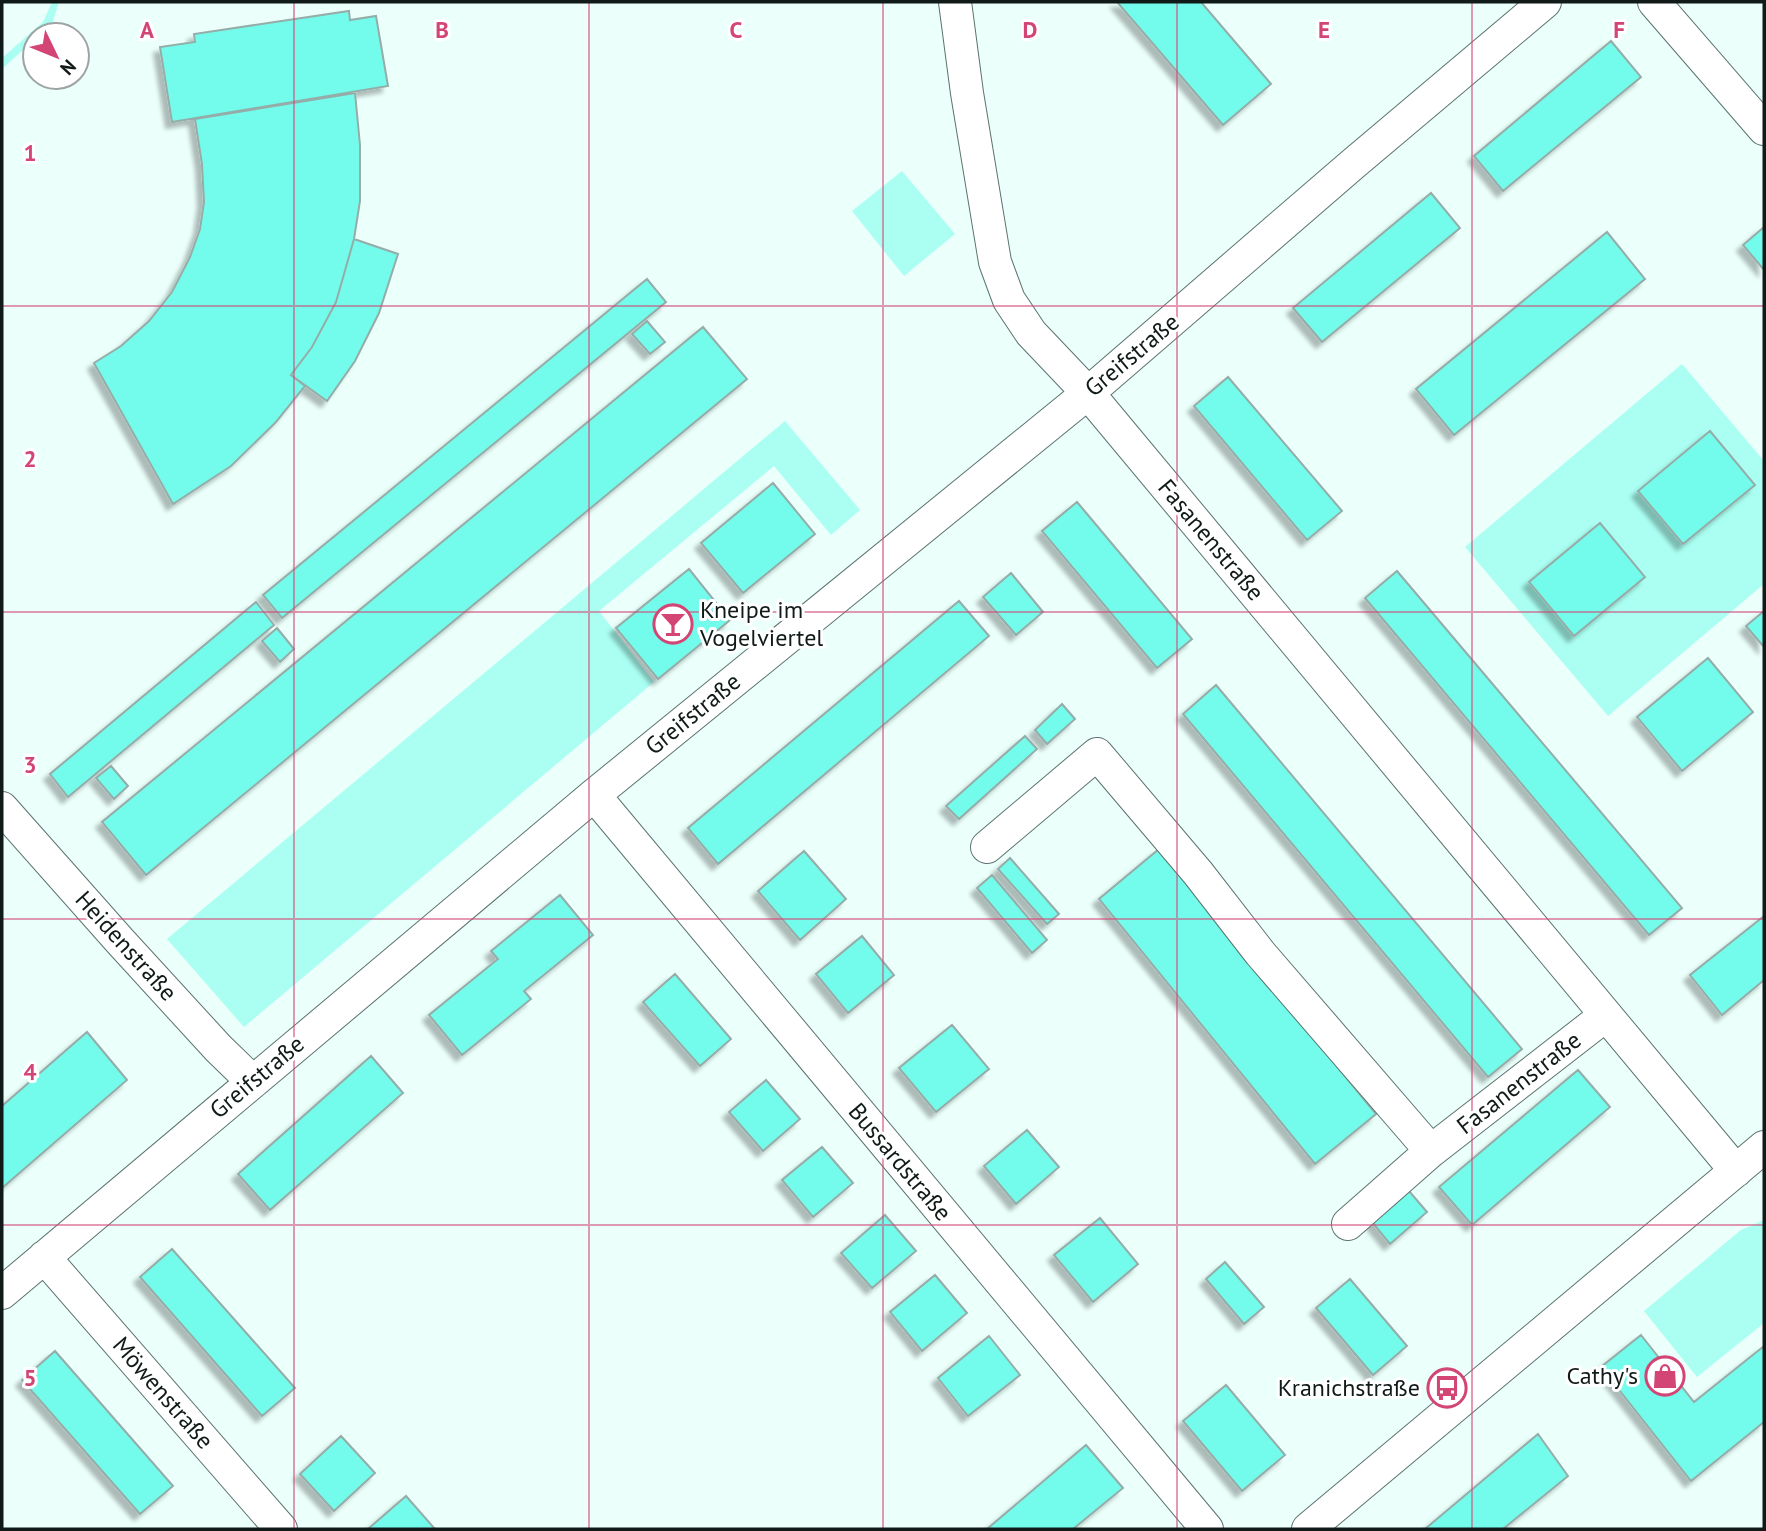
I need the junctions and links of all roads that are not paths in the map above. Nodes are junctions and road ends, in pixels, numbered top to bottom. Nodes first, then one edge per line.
1 (955, 2) edge
2 (1545, 2) edge
3 (1654, 2) edge
4 (1764, 129) edge
5 (1088, 393) junction
6 (594, 795) junction
7 (2, 808) edge
8 (987, 847) dead end
9 (1606, 1015) junction
10 (253, 1082) junction
11 (1764, 1147) edge
12 (1431, 1151) junction
13 (1736, 1171) junction
14 (1348, 1224) dead end
15 (44, 1257) junction
16 (2, 1293) edge
17 (281, 1529) edge
18 (1207, 1529) edge
19 (1308, 1529) edge

1 - 5 street, Fasanenstraße
2 - 5 street, Greifstraße
3 - 4 street
5 - 6 street, Greifstraße
5 - 9 street, Fasanenstraße
6 - 10 street, Greifstraße
6 - 18 street, Bussardstraße
7 - 10 street, Heidenstraße
8 - 12 street, Fasanenstraße
9 - 12 street, Fasanenstraße
9 - 13 street, Fasanenstraße
10 - 15 street, Greifstraße
11 - 13 street
12 - 14 street, Fasanenstraße
13 - 19 street
15 - 16 street, Greifstraße
15 - 17 street, Möwenstraße

